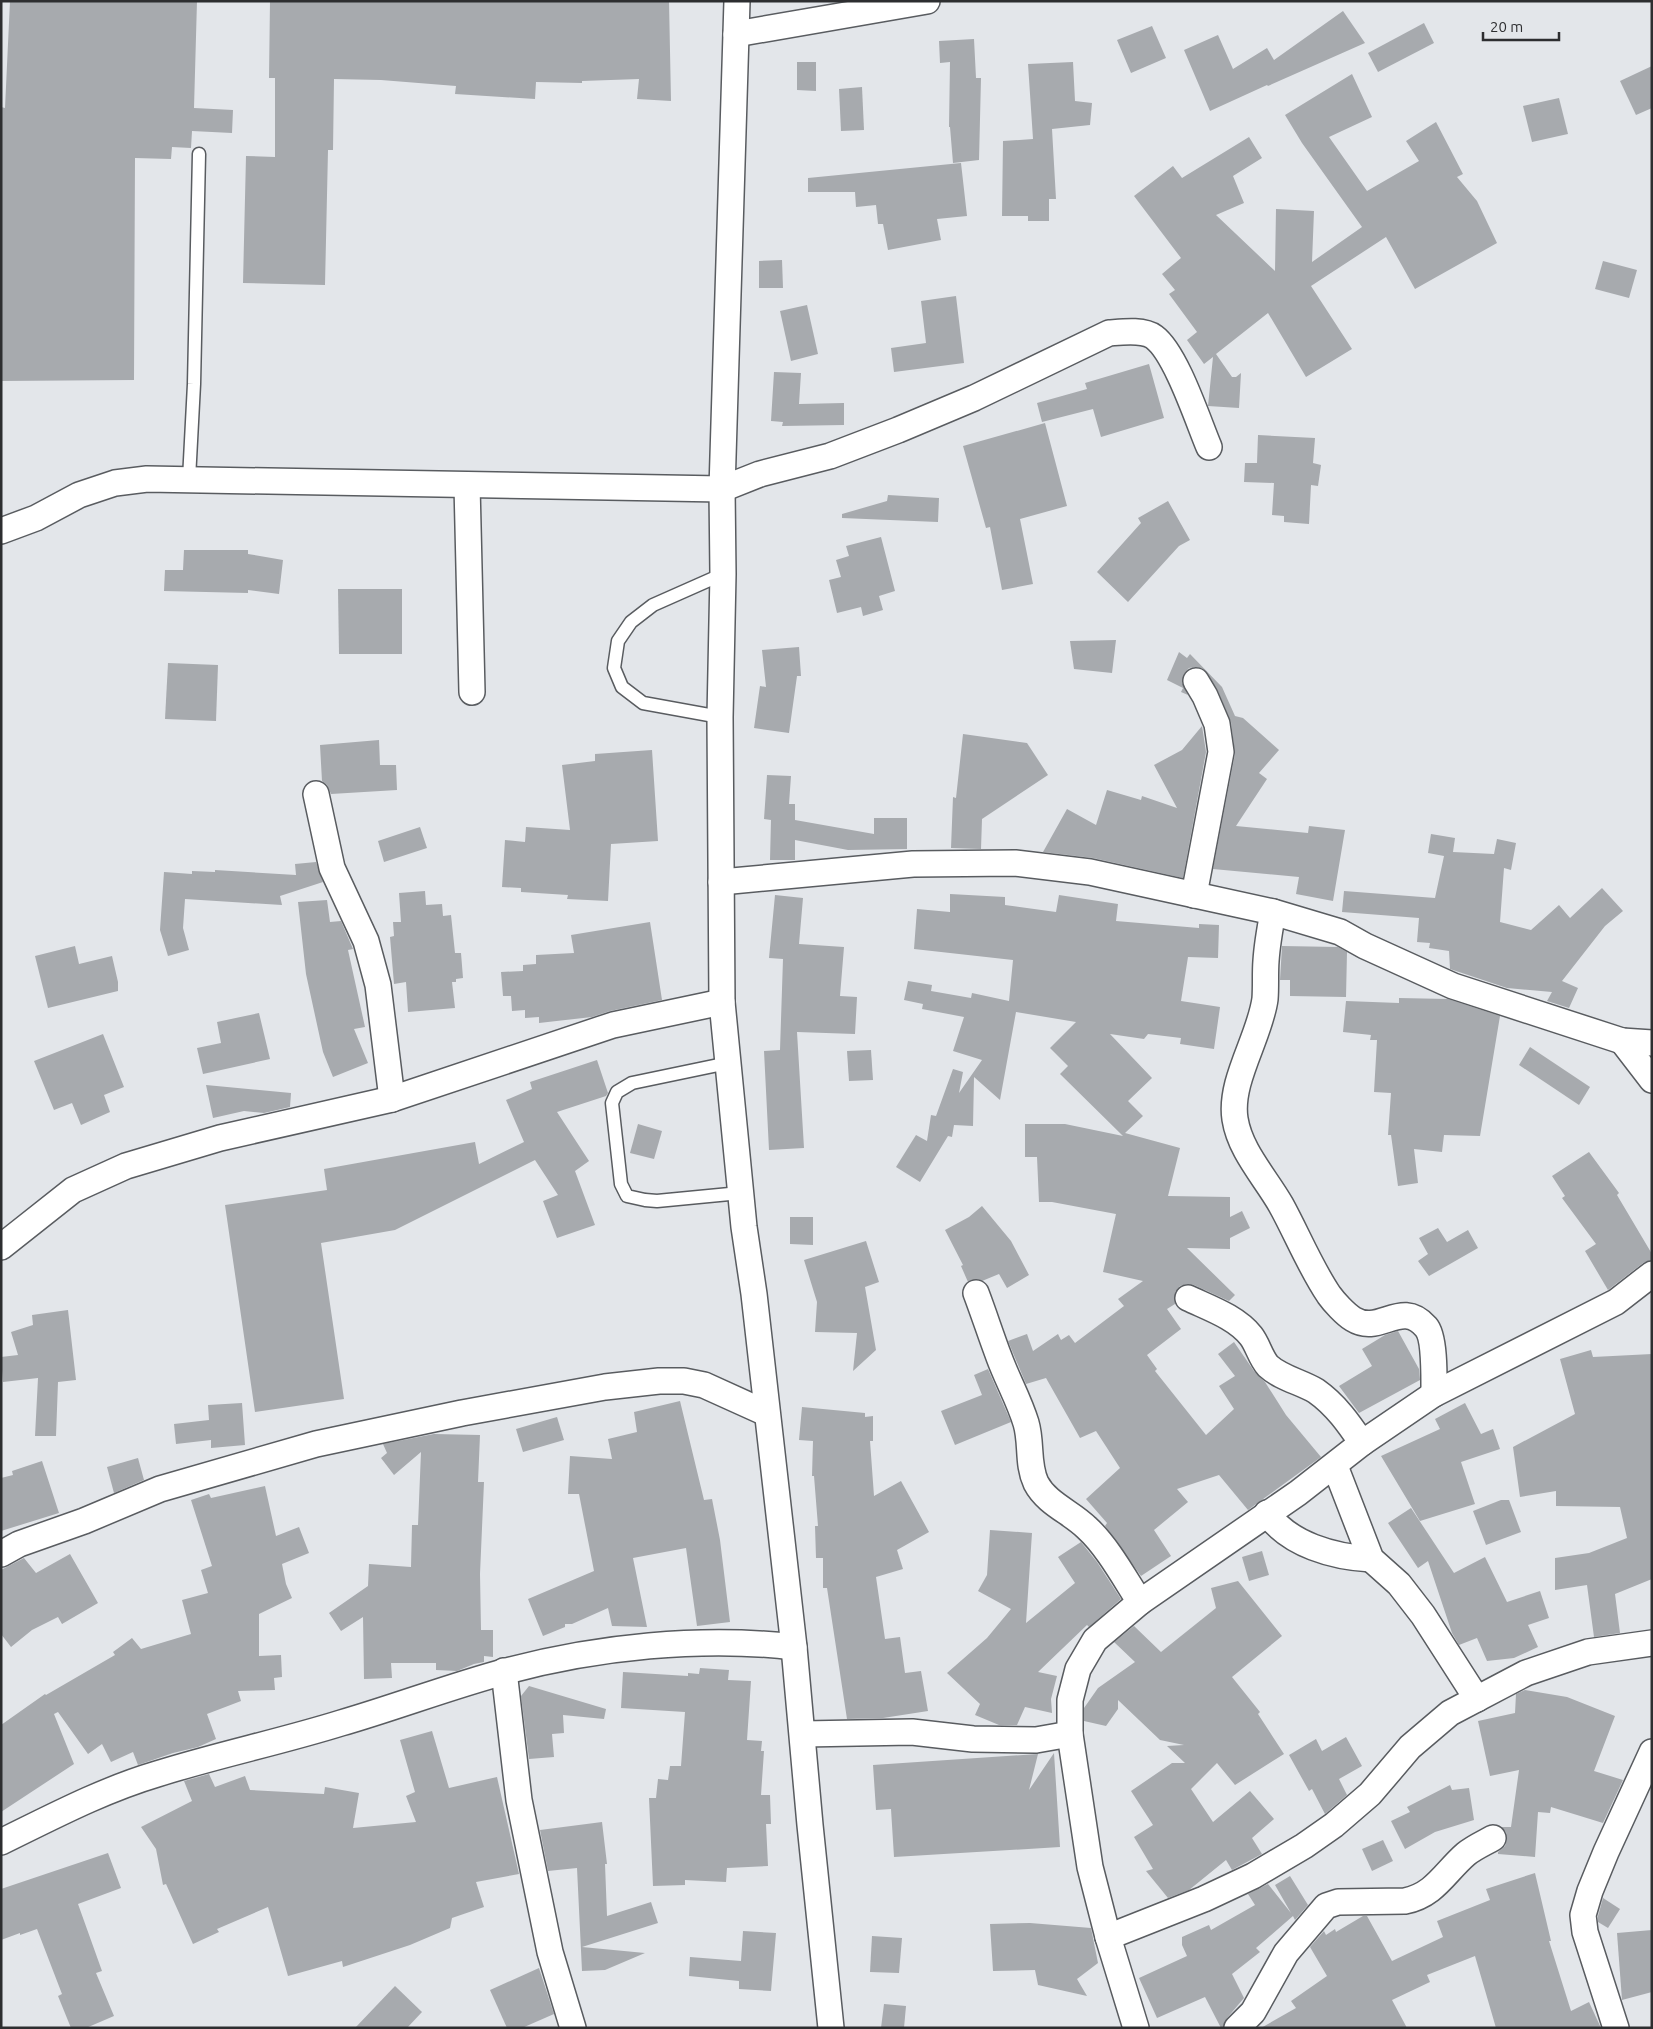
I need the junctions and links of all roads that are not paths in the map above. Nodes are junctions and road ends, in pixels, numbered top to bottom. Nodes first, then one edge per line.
1 (737, 1) edge
2 (927, 1) edge
3 (736, 34) junction
4 (199, 154) dead end
5 (1209, 447) dead end
6 (189, 480) junction
7 (467, 486) junction
8 (722, 490) junction
9 (1, 532) edge
10 (723, 574) junction
11 (1196, 681) dead end
12 (472, 692) dead end
13 (720, 717) junction
14 (316, 794) dead end
15 (721, 882) junction
16 (1194, 895) junction
17 (1273, 912) junction
18 (722, 1002) junction
19 (1622, 1041) junction
20 (1652, 1043) edge
21 (728, 1063) junction
22 (1652, 1080) edge
23 (392, 1099) junction
24 (740, 1193) junction
25 (1, 1247) edge
26 (1652, 1274) edge
27 (976, 1292) dead end
28 (1188, 1298) dead end
29 (1434, 1394) junction
30 (766, 1413) junction
31 (1362, 1443) junction
32 (1335, 1466) junction
33 (1267, 1513) junction
34 (1, 1554) edge
35 (1371, 1559) junction
36 (1140, 1602) junction
37 (1652, 1643) edge
38 (794, 1647) junction
39 (504, 1671) junction
40 (1477, 1699) junction
41 (803, 1734) junction
42 (1070, 1734) junction
43 (1652, 1752) edge
44 (1493, 1838) dead end
45 (1, 1842) edge
46 (1108, 1937) junction
47 (573, 2028) edge
48 (831, 2028) edge
49 (1136, 2028) edge
50 (1237, 2028) edge
51 (1616, 2028) edge

1 - 3 street
2 - 3 street
3 - 8 street
4 - 6 lane
5 - 8 street
6 - 7 street
6 - 9 street
7 - 8 street
7 - 12 street
8 - 10 street
10 - 13 street
10 - 13 lane
11 - 16 street
13 - 15 street
14 - 23 street
15 - 16 street
15 - 18 street
16 - 17 street
17 - 19 street
17 - 29 street
18 - 21 street
18 - 23 street
19 - 20 street
19 - 22 street
21 - 24 street
21 - 24 lane
23 - 25 street
24 - 30 street
26 - 29 street
27 - 36 street
28 - 31 street
29 - 31 street
30 - 34 street
30 - 38 street
31 - 32 street
32 - 33 street
32 - 35 street
33 - 35 street
33 - 36 street
35 - 40 street
36 - 42 street
37 - 40 street
38 - 39 street
38 - 41 street
39 - 45 street
39 - 47 street
40 - 46 street
41 - 42 street
41 - 48 street
42 - 46 street
43 - 51 street
44 - 50 street
46 - 49 street

